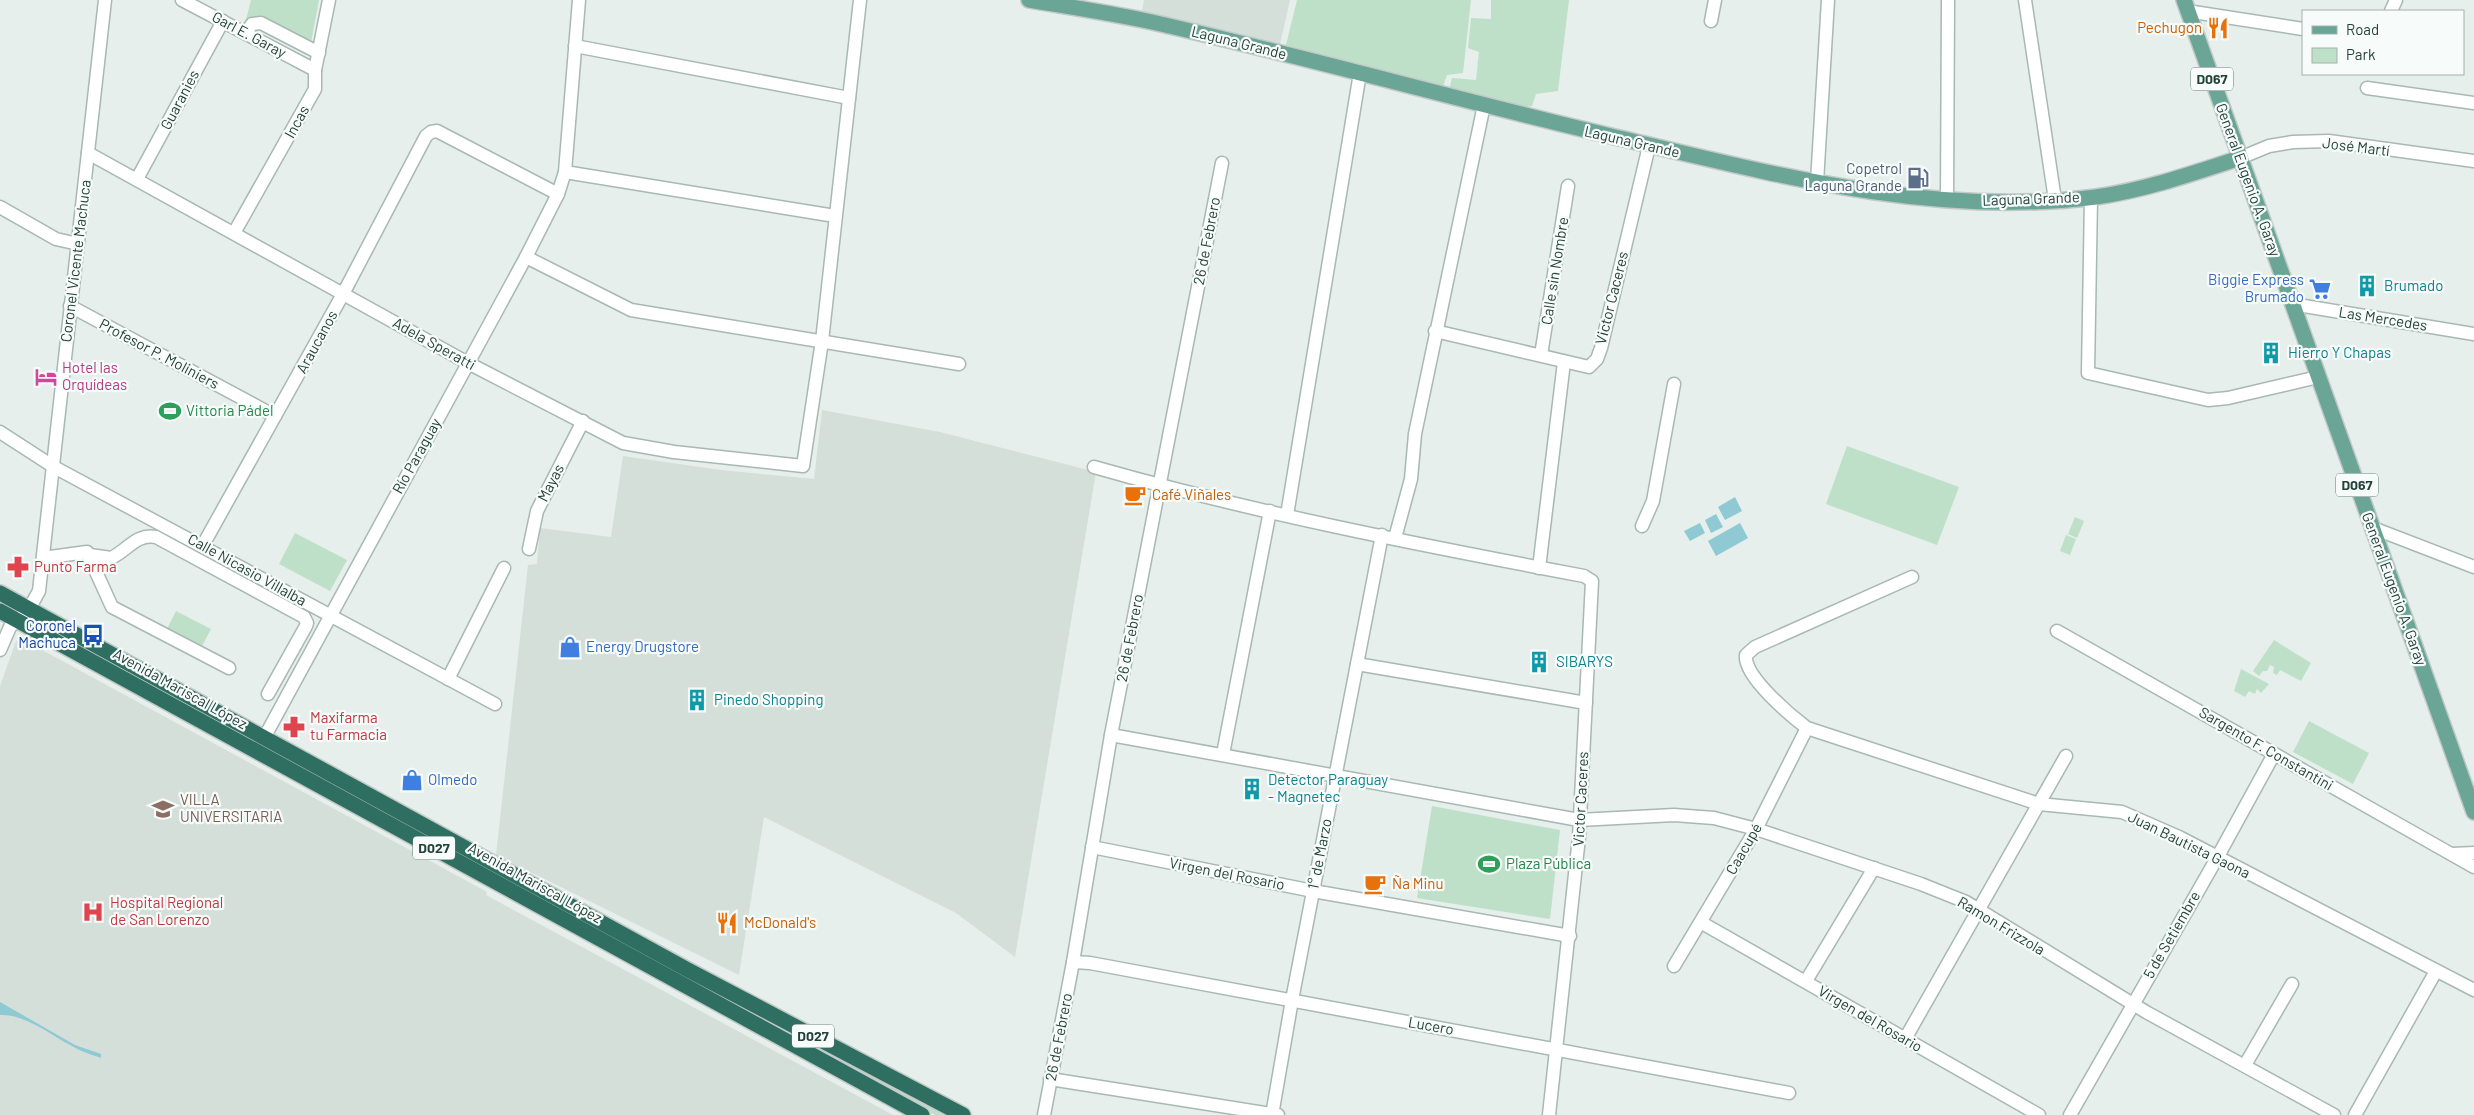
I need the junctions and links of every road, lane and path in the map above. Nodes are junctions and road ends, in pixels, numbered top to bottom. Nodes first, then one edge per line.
1 (105, 0) edge
2 (182, 0) edge
3 (329, 0) edge
4 (579, 0) edge
5 (860, 0) edge
6 (1029, 0) edge
7 (1715, 0) edge
8 (1828, 0) edge
9 (1948, 0) edge
10 (2025, 0) edge
11 (2185, 5) edge
12 (223, 21) junction
13 (1711, 21) dead end
14 (2302, 29) edge
15 (246, 33) junction
16 (575, 46) junction
17 (319, 53) junction
18 (315, 70) junction
19 (1360, 72) junction
20 (2367, 88) dead end
21 (849, 98) junction
22 (2474, 103) edge
23 (1484, 105) junction
24 (1649, 146) junction
25 (88, 153) junction
26 (2240, 158) junction
27 (2474, 161) edge
28 (1222, 163) dead end
29 (565, 172) junction
30 (137, 180) junction
31 (1817, 182) junction
32 (1568, 186) dead end
33 (558, 194) junction
34 (2091, 197) junction
35 (2055, 200) junction
36 (1947, 201) junction
37 (0, 207) edge
38 (835, 216) junction
39 (234, 233) junction
40 (78, 244) junction
41 (526, 257) junction
42 (344, 294) junction
43 (2292, 304) junction
44 (70, 306) junction
45 (1435, 331) junction
46 (2474, 334) edge
47 (822, 341) junction
48 (1541, 355) junction
49 (1564, 362) junction
50 (468, 363) junction
51 (959, 364) dead end
52 (2318, 377) junction
53 (1674, 384) dead end
54 (275, 416) junction
55 (583, 421) junction
56 (0, 432) edge
57 (54, 467) junction
58 (1094, 467) dead end
59 (1160, 486) junction
60 (1270, 511) junction
61 (1287, 515) junction
62 (1642, 526) dead end
63 (2372, 528) junction
64 (1382, 535) junction
65 (1395, 538) junction
66 (203, 545) junction
67 (530, 549) dead end
68 (90, 555) junction
69 (43, 558) junction
70 (2474, 567) edge
71 (504, 568) dead end
72 (1539, 568) junction
73 (1912, 577) dead end
74 (0, 593) edge
75 (29, 609) junction
76 (0, 611) edge
77 (330, 616) junction
78 (16, 620) junction
79 (2057, 631) dead end
80 (0, 650) edge
81 (1357, 664) junction
82 (229, 668) dead end
83 (448, 679) junction
84 (268, 694) dead end
85 (1586, 703) junction
86 (495, 704) dead end
87 (1807, 728) junction
88 (1112, 735) junction
89 (264, 738) junction
90 (1223, 754) junction
91 (2274, 754) junction
92 (2066, 756) dead end
93 (1336, 775) junction
94 (2039, 804) junction
95 (2474, 812) edge
96 (1580, 820) junction
97 (1756, 830) junction
98 (1092, 847) junction
99 (2474, 853) edge
100 (2450, 854) junction
101 (2217, 858) junction
102 (2474, 867) edge
103 (1874, 868) junction
104 (1313, 891) junction
105 (1980, 909) junction
106 (1702, 923) junction
107 (620, 927) dead end
108 (1570, 936) junction
109 (664, 957) junction
110 (1073, 962) junction
111 (1674, 966) dead end
112 (2436, 971) junction
113 (1806, 981) junction
114 (2292, 984) dead end
115 (2474, 990) edge
116 (1292, 1000) junction
117 (2133, 1004) junction
118 (1905, 1039) junction
119 (1556, 1049) junction
120 (2245, 1065) junction
121 (1050, 1079) junction
122 (1789, 1092) dead end
123 (922, 1115) edge
124 (963, 1115) edge
125 (1044, 1115) edge
126 (1274, 1115) edge
127 (1550, 1115) edge
128 (2039, 1115) edge
129 (2070, 1115) edge
130 (2334, 1115) edge
131 (2355, 1115) edge

1 - 25 street, Coronel Vicente Machuca
2 - 12 street, Garl E. Garay
3 - 17 street, Incas
4 - 16 street, Río Paraguay
5 - 21 street
6 - 19 main road, Laguna Grande
7 - 13 street
8 - 31 street
9 - 36 street
10 - 35 street
11 - 14 street
11 - 26 main road, General Eugenio A. Garay / D067
12 - 15 street, Garl E. Garay
12 - 30 street, Guaranies
15 - 17 street
15 - 18 street, Garl E. Garay
16 - 21 street
16 - 29 street, Río Paraguay
17 - 18 street, Incas
18 - 39 street, Incas
19 - 23 main road, Laguna Grande
19 - 61 street
20 - 22 street
21 - 38 street
23 - 24 main road, Laguna Grande
23 - 45 street
24 - 31 main road, Laguna Grande
24 - 49 street, Victor Caceres
25 - 30 street, Adela Speratti
25 - 40 street, Coronel Vicente Machuca
26 - 27 street, José Martí
26 - 34 main road, Laguna Grande
26 - 43 main road, General Eugenio A. Garay / D067
28 - 59 street, 26 de Febrero
29 - 33 street, Río Paraguay
29 - 38 street
30 - 39 street, Adela Speratti
31 - 36 main road, Laguna Grande
32 - 48 street, Calle sin Nombre
33 - 41 street, Río Paraguay
33 - 42 street, Araucanos
34 - 35 main road, Laguna Grande
34 - 52 street
35 - 36 main road, Laguna Grande
37 - 40 street
38 - 47 street
39 - 42 street, Adela Speratti
40 - 44 street, Coronel Vicente Machuca
41 - 47 street
41 - 50 street, Río Paraguay
42 - 50 street, Adela Speratti
42 - 54 street, Araucanos
43 - 46 street, Las Mercedes
43 - 52 main road, General Eugenio A. Garay / D067
44 - 54 street, Profesor P. Moliniers
44 - 57 street, Coronel Vicente Machuca
45 - 48 street
45 - 65 street
47 - 51 street
47 - 55 street, Adela Speratti
48 - 49 street
49 - 72 street
50 - 55 street, Adela Speratti
50 - 77 street, Río Paraguay
52 - 63 main road, General Eugenio A. Garay / D067
53 - 62 street
54 - 66 street, Araucanos
55 - 67 street, Mayas
56 - 57 street, Calle Nicasio Villalba
57 - 66 street, Calle Nicasio Villalba
57 - 69 street, Coronel Vicente Machuca
58 - 59 street
59 - 60 street
59 - 88 street, 26 de Febrero
60 - 61 street
60 - 90 street
61 - 64 street
63 - 70 street
63 - 95 main road, General Eugenio A. Garay / D067
64 - 65 street
64 - 81 street, 1° de Marzo
65 - 72 street
66 - 77 street, Calle Nicasio Villalba
68 - 69 street
68 - 82 street
68 - 84 street
69 - 75 street, Coronel Vicente Machuca
71 - 83 street
72 - 85 street, Victor Caceres
73 - 87 street, Juan Bautista Gaona
74 - 75 highway, Avenida Mariscal López / D027
75 - 78 street
75 - 89 highway, Avenida Mariscal López / D027
76 - 78 highway, Avenida Mariscal López / D027
77 - 83 street, Calle Nicasio Villalba
77 - 89 street, Río Paraguay
78 - 80 street
78 - 123 highway, Avenida Mariscal López / D027
79 - 91 street, Sargento F. Constantini
81 - 85 street
81 - 93 street, 1° de Marzo
83 - 86 street, Calle Nicasio Villalba
85 - 96 street, Victor Caceres
87 - 94 street, Juan Bautista Gaona
87 - 97 street, Caacupé
88 - 90 street, Ramon Frizzola
88 - 98 street, 26 de Febrero
89 - 109 highway, D027
90 - 93 street, Ramon Frizzola
91 - 100 street, Sargento F. Constantini
91 - 101 street, 5 de Setiembre
92 - 94 street
93 - 96 street, Ramon Frizzola
93 - 104 street, 1° de Marzo
94 - 101 street, Juan Bautista Gaona
94 - 105 street
96 - 97 street, Ramon Frizzola
96 - 108 street, Victor Caceres
97 - 103 street, Ramon Frizzola
97 - 106 street, Caacupé
98 - 104 street, Virgen del Rosario
98 - 110 street, 26 de Febrero
99 - 100 street
100 - 102 street, Sargento F. Constantini
101 - 112 street, Juan Bautista Gaona
101 - 117 street, 5 de Setiembre
103 - 105 street, Ramon Frizzola
103 - 113 street
104 - 108 street, Virgen del Rosario
104 - 116 street, 1° de Marzo
105 - 117 street, Ramon Frizzola
105 - 118 street
106 - 111 street, Caacupé
106 - 113 street, Virgen del Rosario
107 - 109 highway
108 - 119 street, Victor Caceres
109 - 124 highway, D027
110 - 116 street, Lucero
110 - 121 street, 26 de Febrero
112 - 115 street, Juan Bautista Gaona
112 - 131 street
113 - 118 street, Virgen del Rosario
114 - 120 street
116 - 119 street, Lucero
116 - 126 street, 1° de Marzo
117 - 120 street, Ramon Frizzola
117 - 129 street, 5 de Setiembre
118 - 128 street, Virgen del Rosario
119 - 122 street, Lucero
119 - 127 street, Victor Caceres
120 - 130 street, Ramon Frizzola
121 - 125 street, 26 de Febrero
121 - 126 street

